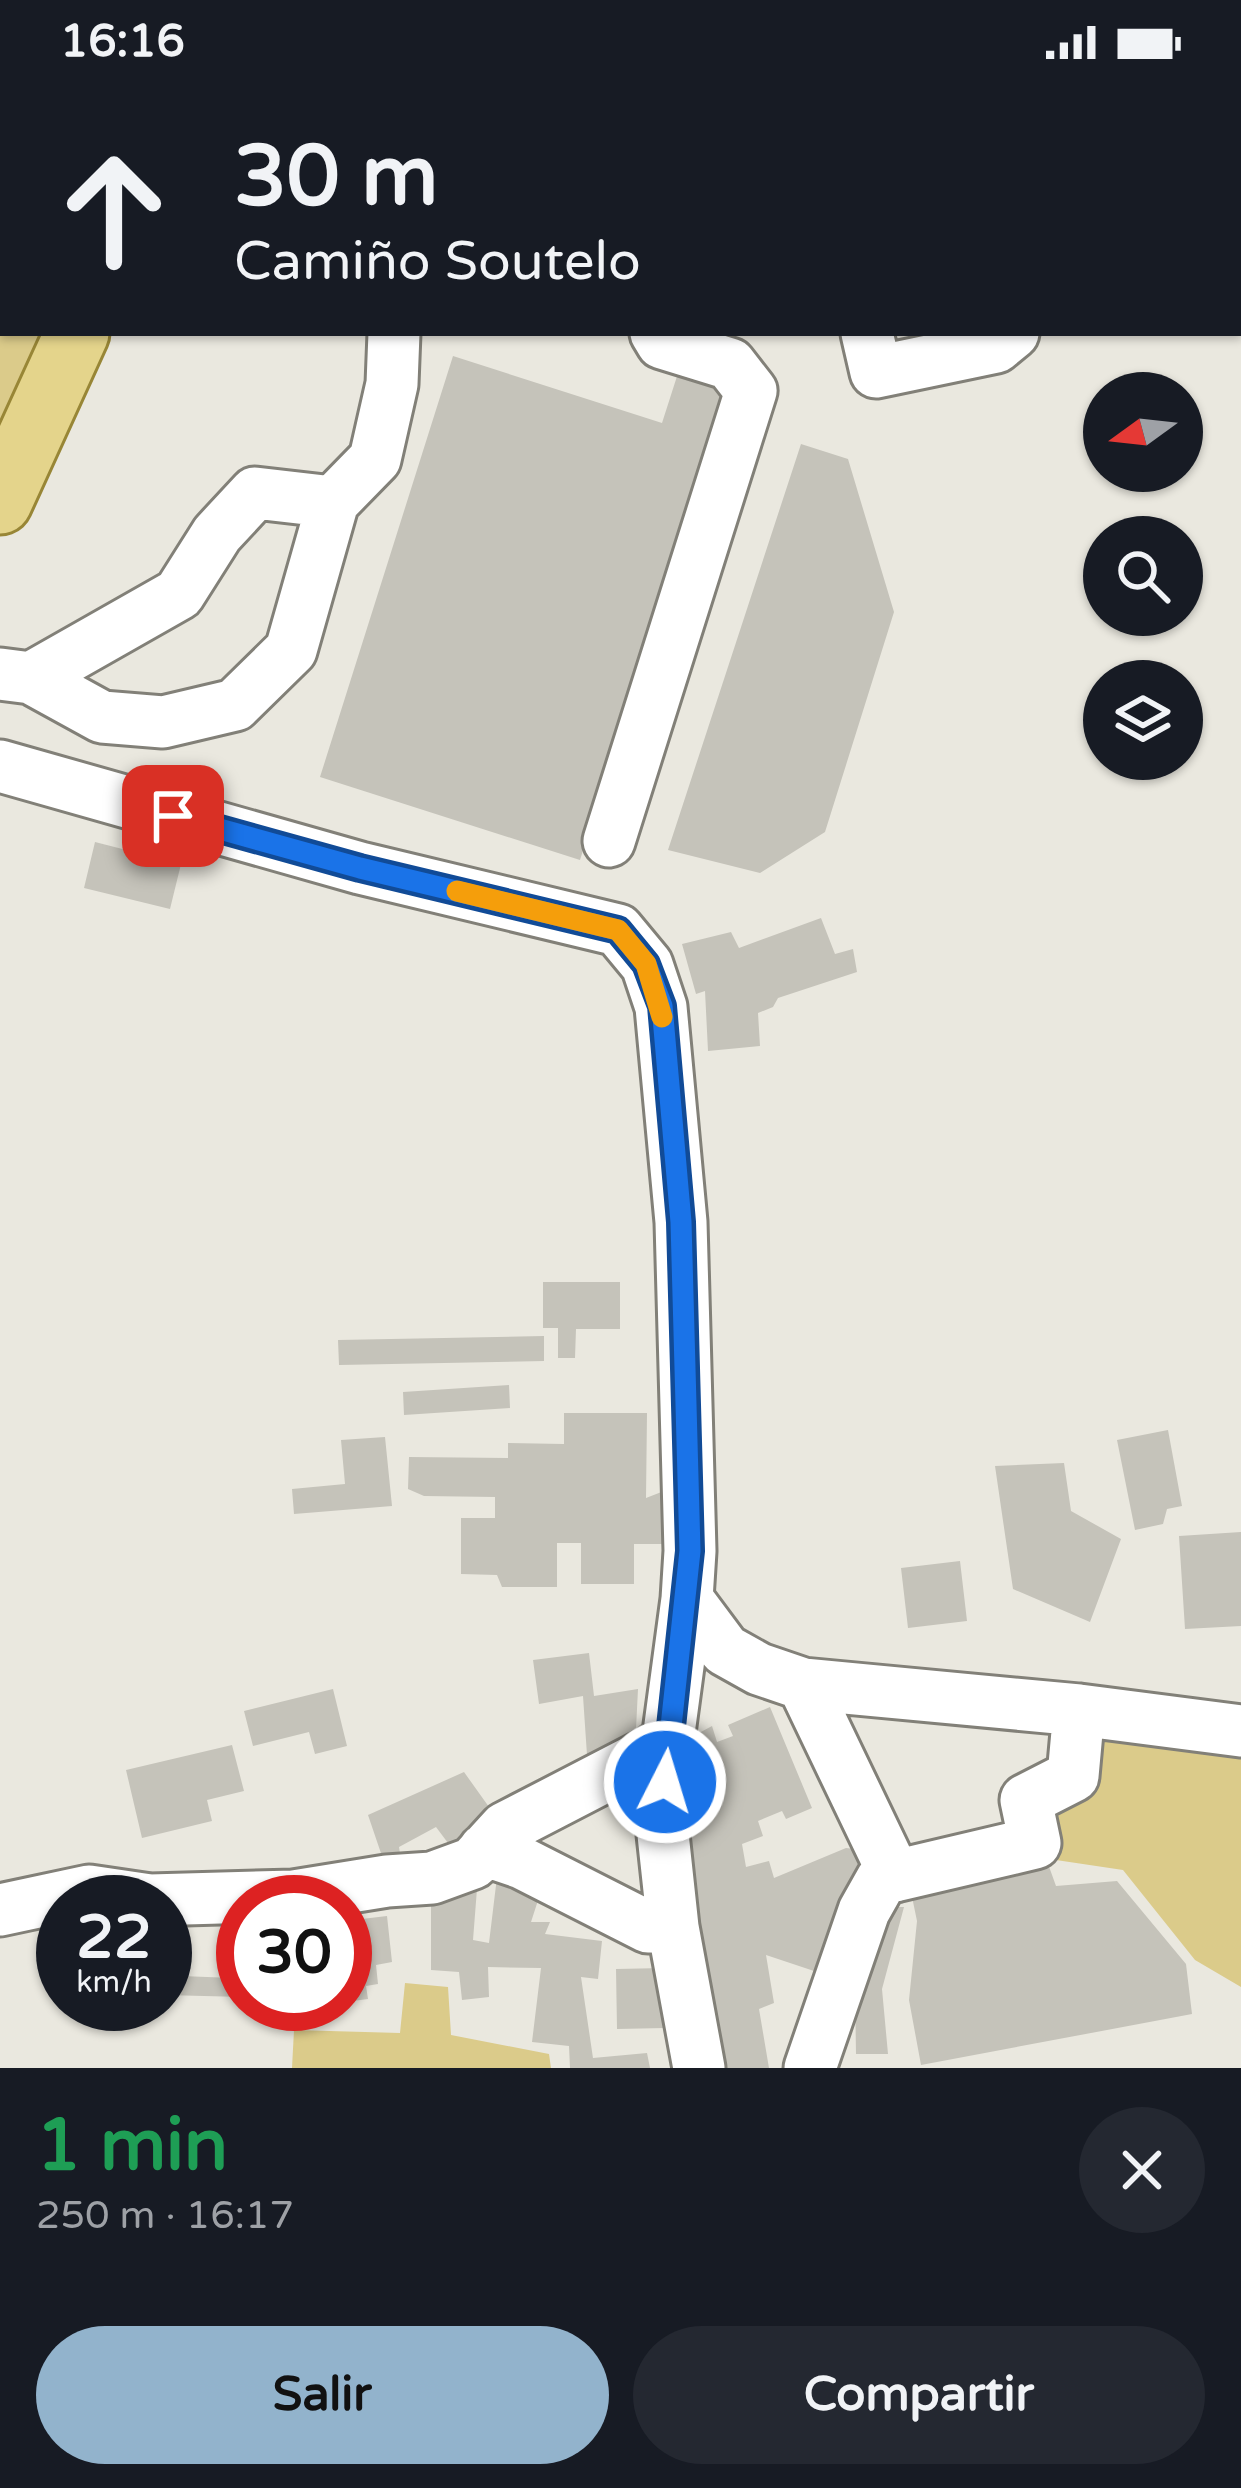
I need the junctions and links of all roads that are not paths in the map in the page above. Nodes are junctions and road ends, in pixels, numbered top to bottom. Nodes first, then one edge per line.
1 (76, 336) edge
2 (394, 336) edge
3 (658, 336) edge
4 (868, 336) edge
5 (1009, 336) edge
6 (0, 502) edge
7 (334, 502) junction
8 (15, 676) edge
9 (0, 766) edge
10 (609, 842) dead end
11 (687, 1598) junction
12 (803, 1684) junction
13 (1079, 1710) junction
14 (1241, 1731) edge
15 (668, 1740) junction
16 (484, 1850) junction
17 (895, 1876) junction
18 (0, 1910) edge
19 (673, 1927) junction
20 (699, 2068) edge
21 (810, 2068) edge

1 - 6 main road
2 - 7 street
3 - 10 street
4 - 5 street
7 - 8 street
7 - 8 street
9 - 11 street
11 - 12 street
11 - 15 street
12 - 13 street
12 - 17 street
13 - 14 street
13 - 17 street
15 - 16 street
15 - 19 street
16 - 18 street
16 - 19 street
17 - 21 street
19 - 20 street

